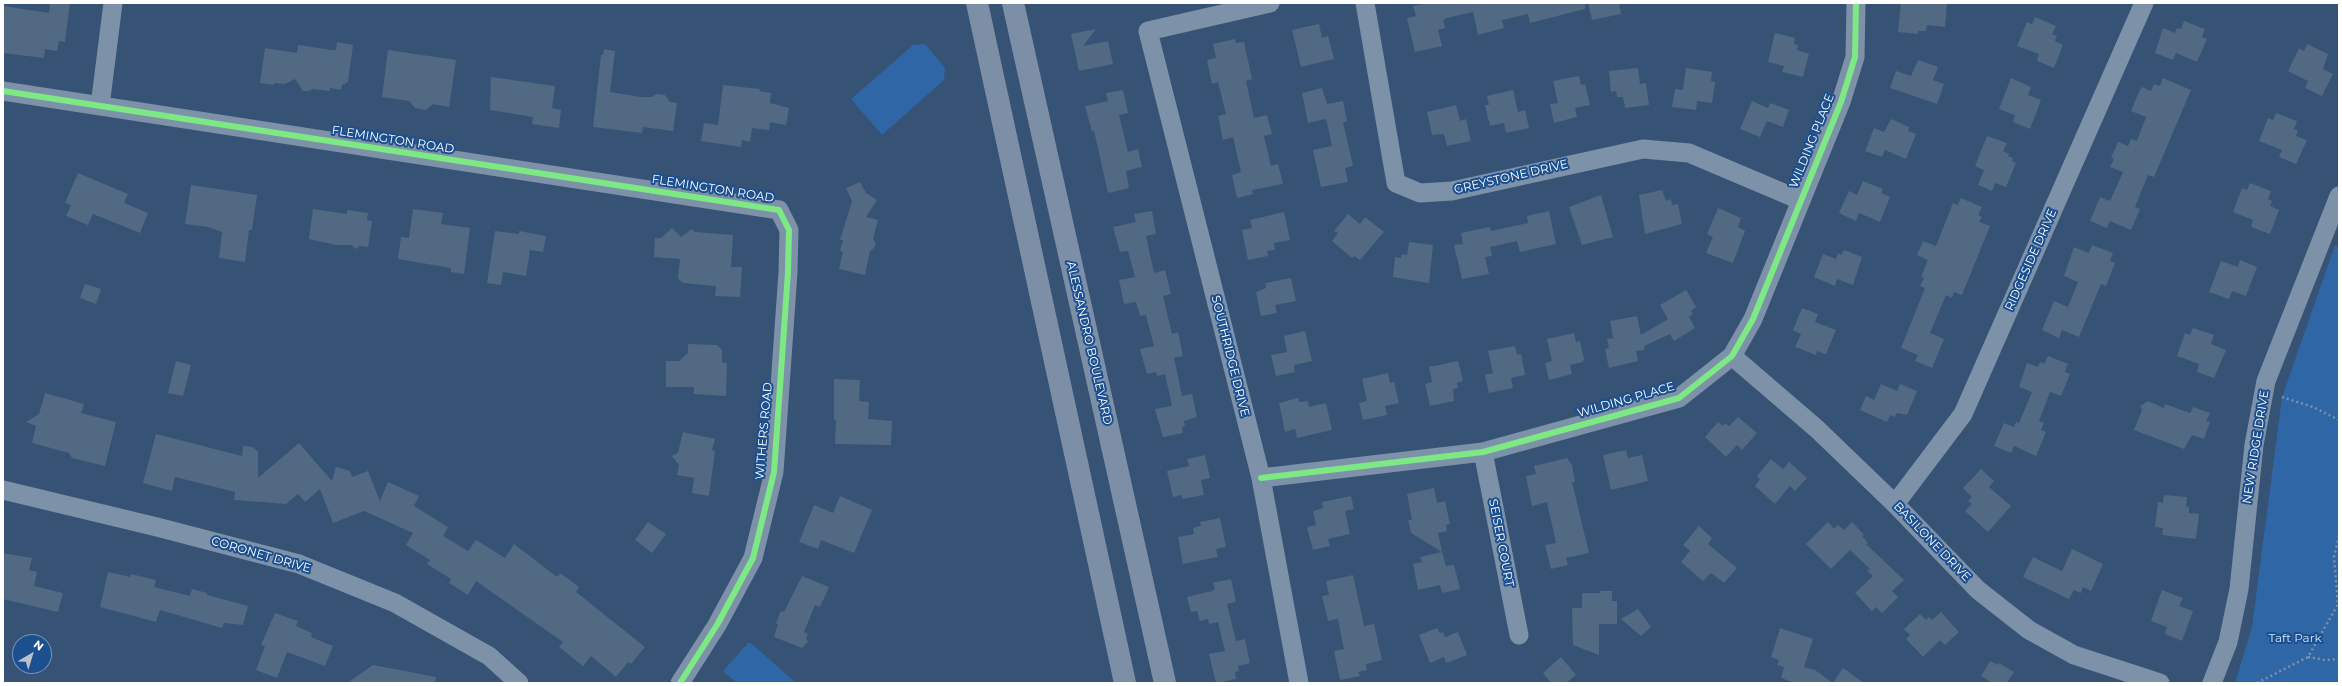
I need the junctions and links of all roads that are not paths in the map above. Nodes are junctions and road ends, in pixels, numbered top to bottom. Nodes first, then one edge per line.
1 (113, 3) edge
2 (977, 3) edge
3 (1013, 3) edge
4 (1270, 3) edge
5 (1365, 3) edge
6 (1856, 3) edge
7 (2144, 3) edge
8 (3, 92) edge
9 (100, 106) junction
10 (2339, 196) edge
11 (1800, 200) junction
12 (779, 210) joint
13 (1732, 356) junction
14 (1483, 452) junction
15 (1260, 478) junction
16 (3, 490) edge
17 (1895, 504) junction
18 (1519, 634) dead end
19 (519, 683) edge
20 (680, 683) edge
21 (1125, 683) edge
22 (1165, 683) edge
23 (1299, 683) edge
24 (2160, 683) edge
25 (2212, 683) edge

1 - 9 street
2 - 21 main road
3 - 22 main road, ALESSANDRO BOULEVARD
4 - 15 street, SOUTHRIDGE DRIVE
5 - 11 street, GREYSTONE DRIVE
6 - 11 street, WILDING PLACE
7 - 17 street, RIDGESIDE DRIVE
8 - 9 street, FLEMINGTON ROAD
9 - 12 street, FLEMINGTON ROAD
10 - 25 street, NEW RIDGE DRIVE
11 - 13 street, WILDING PLACE
12 - 20 street, WITHERS ROAD
13 - 14 street, WILDING PLACE
13 - 17 street, BASILONE DRIVE
14 - 15 street, WILDING PLACE
14 - 18 street, SEISER COURT
15 - 23 street, SOUTHRIDGE DRIVE
16 - 19 street, CORONET DRIVE
17 - 24 street, BASILONE DRIVE

